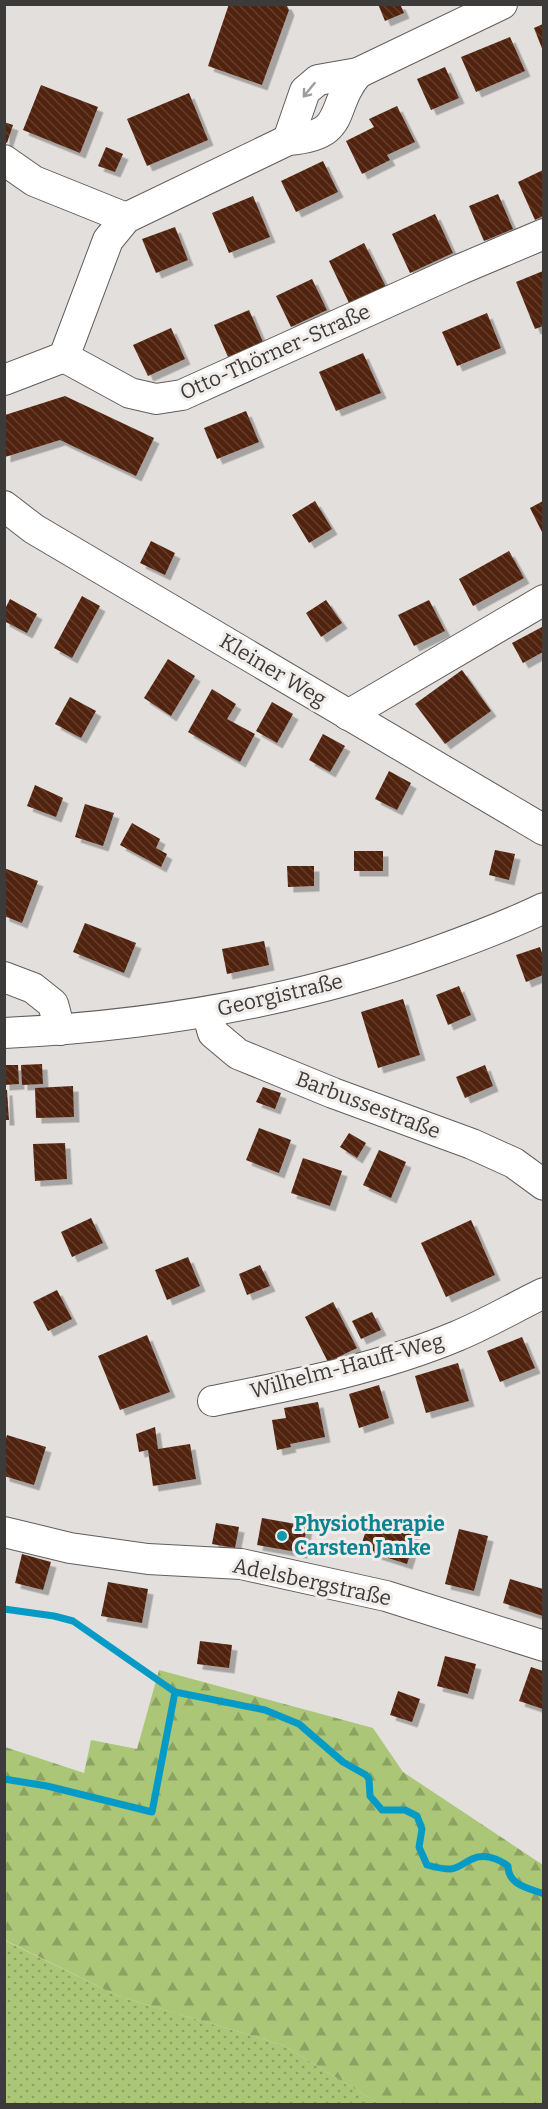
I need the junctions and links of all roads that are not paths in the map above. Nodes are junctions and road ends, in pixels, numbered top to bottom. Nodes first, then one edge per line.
1 (502, 4) edge
2 (4, 160) edge
3 (126, 218) junction
4 (543, 234) edge
5 (63, 357) junction
6 (4, 380) edge
7 (4, 506) edge
8 (543, 600) edge
9 (348, 715) junction
10 (543, 830) edge
11 (543, 908) edge
12 (4, 977) edge
13 (207, 1012) junction
14 (60, 1030) junction
15 (4, 1033) edge
16 (543, 1185) edge
17 (543, 1293) edge
18 (213, 1401) dead end
19 (4, 1532) edge
20 (543, 1646) edge

1 - 3 street
2 - 3 street
3 - 5 street
4 - 5 street, Otto-Thörner-Straße
5 - 6 street
7 - 9 street, Kleiner Weg
8 - 9 street
9 - 10 street, Kleiner Weg
11 - 13 street, Georgistraße
12 - 14 street
13 - 14 street, Georgistraße
13 - 16 street, Barbussestraße
14 - 15 street, Georgistraße
17 - 18 street, Wilhelm-Hauff-Weg
19 - 20 street, Adelsbergstraße

